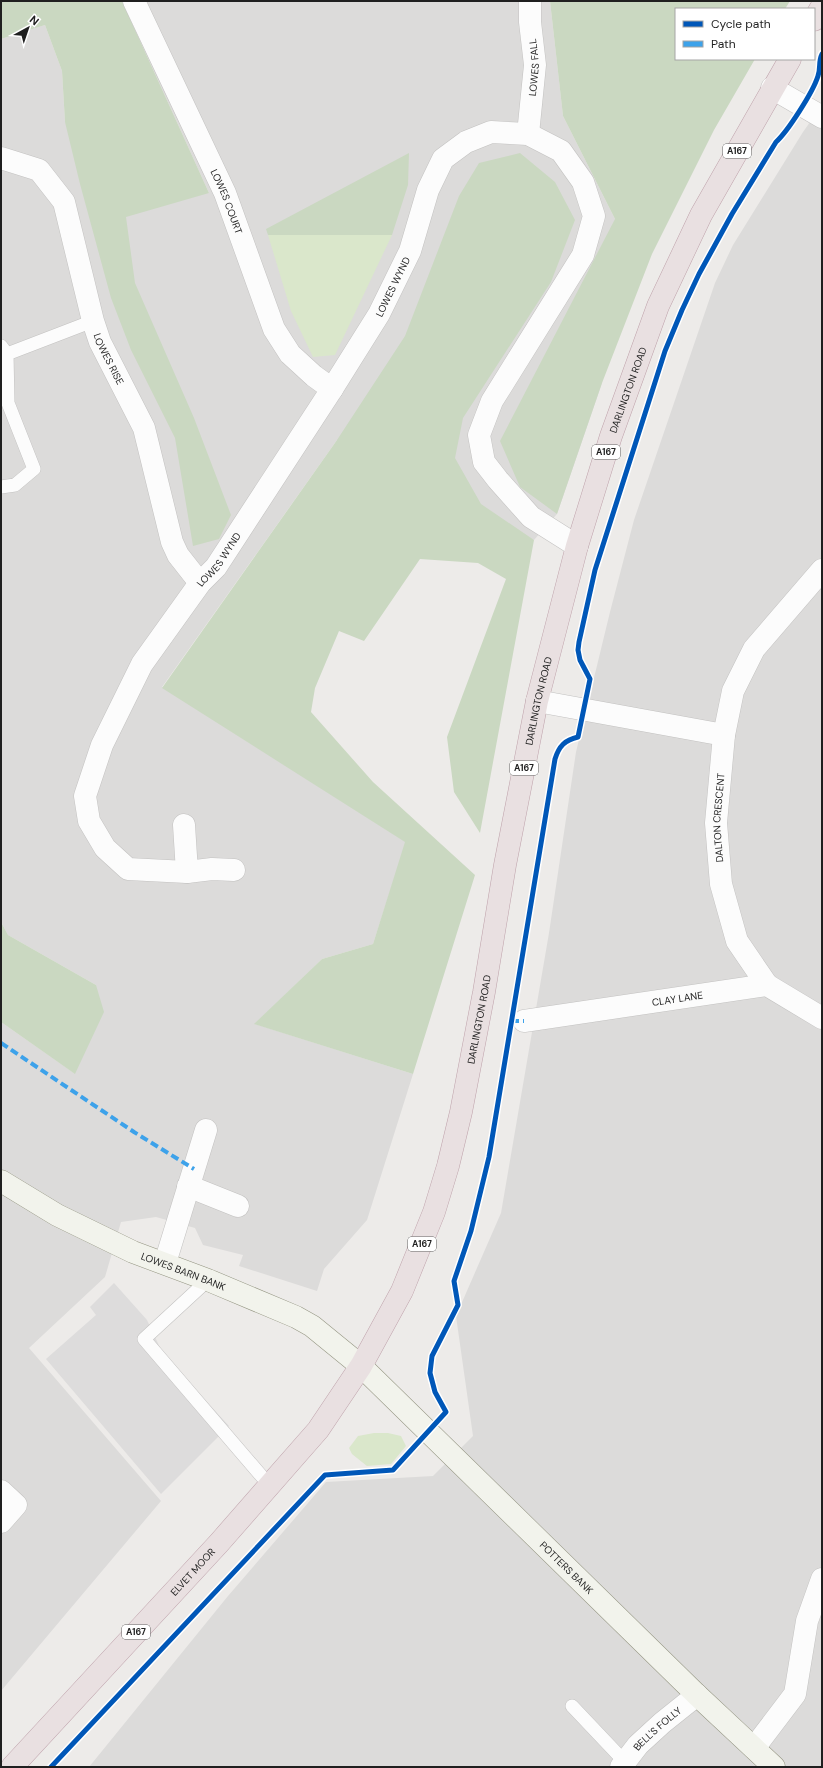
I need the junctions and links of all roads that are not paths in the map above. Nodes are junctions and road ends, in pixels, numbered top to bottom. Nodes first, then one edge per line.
1 (134, 1) edge
2 (530, 1) edge
3 (822, 6) edge
4 (815, 18) edge
5 (789, 60) edge
6 (772, 88) junction
7 (822, 117) edge
8 (528, 134) junction
9 (1, 158) edge
10 (93, 321) junction
11 (4, 350) edge
12 (332, 389) junction
13 (1, 487) edge
14 (577, 546) junction
15 (822, 570) edge
16 (200, 583) junction
17 (537, 700) junction
18 (724, 735) junction
19 (184, 825) dead end
20 (234, 870) dead end
21 (187, 872) junction
22 (766, 985) junction
23 (822, 1018) edge
24 (524, 1021) dead end
25 (206, 1130) dead end
26 (1, 1182) edge
27 (188, 1186) junction
28 (238, 1206) dead end
29 (165, 1263) junction
30 (208, 1280) junction
31 (361, 1366) junction
32 (270, 1486) junction
33 (1, 1491) edge
34 (1, 1522) edge
35 (822, 1579) edge
36 (697, 1695) junction
37 (572, 1706) dead end
38 (754, 1748) junction
39 (623, 1764) edge
40 (12, 1767) edge
41 (774, 1767) edge

1 - 12 street, LOWES COURT
2 - 8 street, LOWES FALL
3 - 4 highway
5 - 6 highway, DARLINGTON ROAD / A167
6 - 7 street
6 - 14 highway, DARLINGTON ROAD / A167
8 - 12 street, LOWES WYND
8 - 14 street, LOWES WYND
9 - 10 street, LOWES RISE
10 - 11 lane
10 - 16 street, LOWES RISE
11 - 13 lane
12 - 16 street, LOWES WYND
14 - 17 highway, DARLINGTON ROAD / A167
15 - 18 street, DALTON CRESCENT
16 - 21 street, LOWES WYND
17 - 18 street
17 - 31 highway, DARLINGTON ROAD / A167
18 - 22 street, DALTON CRESCENT
19 - 21 street
20 - 21 street, LOWES WYND
22 - 23 street
22 - 24 street, CLAY LANE
25 - 27 street
26 - 29 street, LOWES BARN BANK
27 - 28 street
27 - 29 street
29 - 30 street, LOWES BARN BANK
30 - 31 street, LOWES BARN BANK
30 - 32 lane
31 - 32 highway, ELVET MOOR / A167
31 - 36 street, POTTERS BANK
32 - 40 highway, ELVET MOOR / A167
33 - 34 street
35 - 38 street
36 - 38 street, POTTERS BANK
36 - 39 street, BELL'S FOLLY
37 - 39 lane
38 - 41 street, POTTERS BANK

